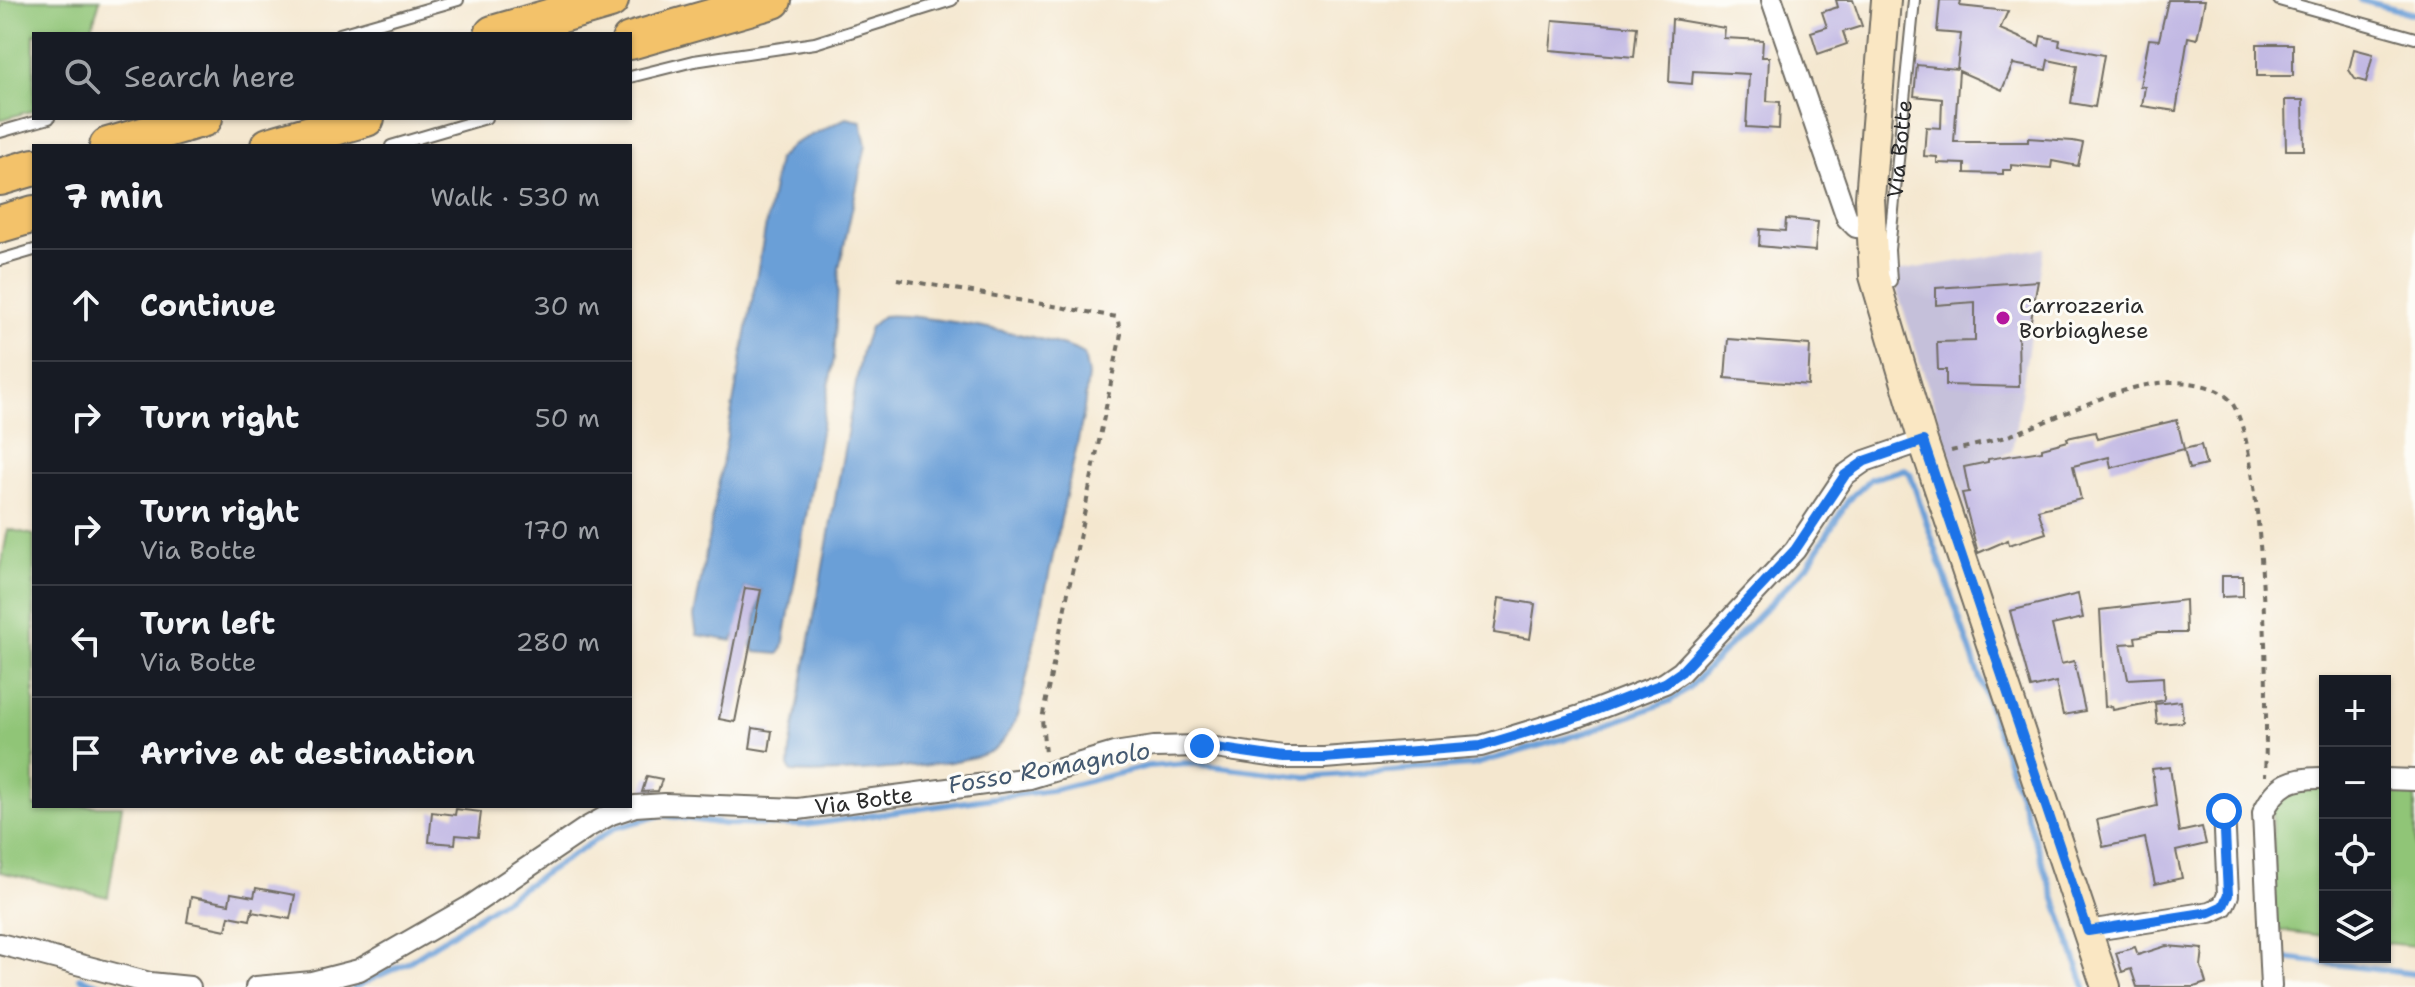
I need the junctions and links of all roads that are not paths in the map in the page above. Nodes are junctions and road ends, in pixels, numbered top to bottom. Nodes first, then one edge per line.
1 (458, 0) edge
2 (610, 0) edge
3 (773, 0) edge
4 (952, 0) edge
5 (1772, 0) edge
6 (1886, 0) edge
7 (1914, 0) edge
8 (2279, 0) edge
9 (347, 32) edge
10 (500, 32) edge
11 (2415, 38) edge
12 (632, 40) edge
13 (632, 77) edge
14 (42, 120) edge
15 (197, 120) edge
16 (359, 120) edge
17 (479, 120) edge
18 (0, 132) edge
19 (115, 144) edge
20 (276, 144) edge
21 (398, 144) edge
22 (32, 168) edge
23 (0, 177) edge
24 (32, 215) edge
25 (0, 224) edge
26 (1869, 228) junction
27 (32, 251) edge
28 (0, 260) edge
29 (1877, 292) junction
30 (1926, 449) junction
31 (2319, 778) edge
32 (2391, 779) edge
33 (2415, 780) edge
34 (632, 807) edge
35 (629, 808) edge
36 (2224, 811) dead end
37 (2088, 931) junction
38 (0, 944) edge
39 (190, 987) edge
40 (256, 987) edge
41 (2106, 987) edge
42 (2271, 987) edge

1 - 9 lane
2 - 10 highway
3 - 12 highway
4 - 13 lane
5 - 26 street
6 - 26 street, Via Botte
7 - 29 lane, Via Botte
8 - 11 lane
14 - 18 lane
15 - 19 highway
16 - 20 highway
17 - 21 lane
22 - 23 highway
24 - 25 highway
26 - 29 street, Via Botte
27 - 28 lane
29 - 30 street, Via Botte
30 - 34 street, Via Botte
30 - 37 street, Via Botte
31 - 42 street
32 - 33 street
35 - 40 street, Via Botte
36 - 37 street
37 - 41 street, Via Botte
38 - 39 street

